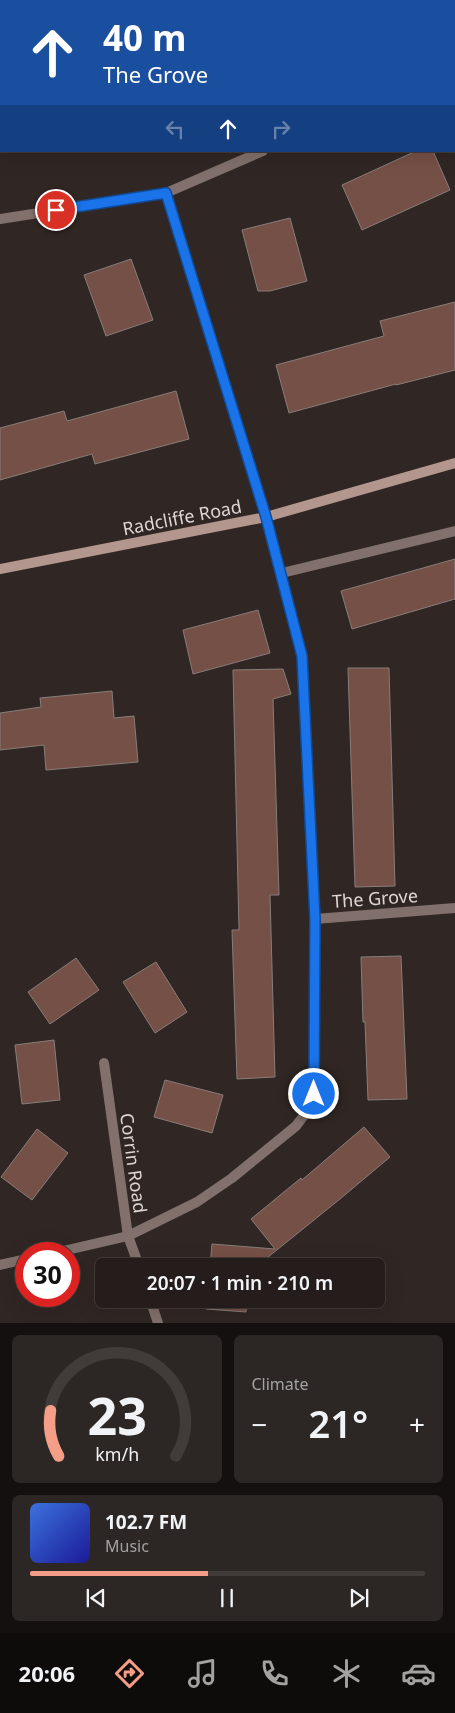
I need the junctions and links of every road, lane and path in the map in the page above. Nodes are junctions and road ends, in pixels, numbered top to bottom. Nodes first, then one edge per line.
1 (261, 152) edge
2 (166, 193) junction
3 (0, 219) edge
4 (455, 463) edge
5 (266, 517) junction
6 (455, 531) edge
7 (0, 569) edge
8 (282, 573) junction
9 (455, 908) edge
10 (315, 919) junction
11 (104, 1063) dead end
12 (128, 1236) junction
13 (80, 1247) edge
14 (136, 1258) edge
15 (15, 1262) edge
16 (0, 1265) edge
17 (153, 1308) edge
18 (158, 1323) edge

1 - 2 street
2 - 3 street
2 - 5 street, The Grove
4 - 5 main road, Radcliffe Road
5 - 7 main road, Radcliffe Road
5 - 8 street, The Grove
6 - 8 street
8 - 10 street, The Grove
9 - 10 street, The Grove
10 - 12 street
11 - 12 street, Corrin Road
12 - 13 street
12 - 14 street, Corrin Road
15 - 16 street
17 - 18 street

